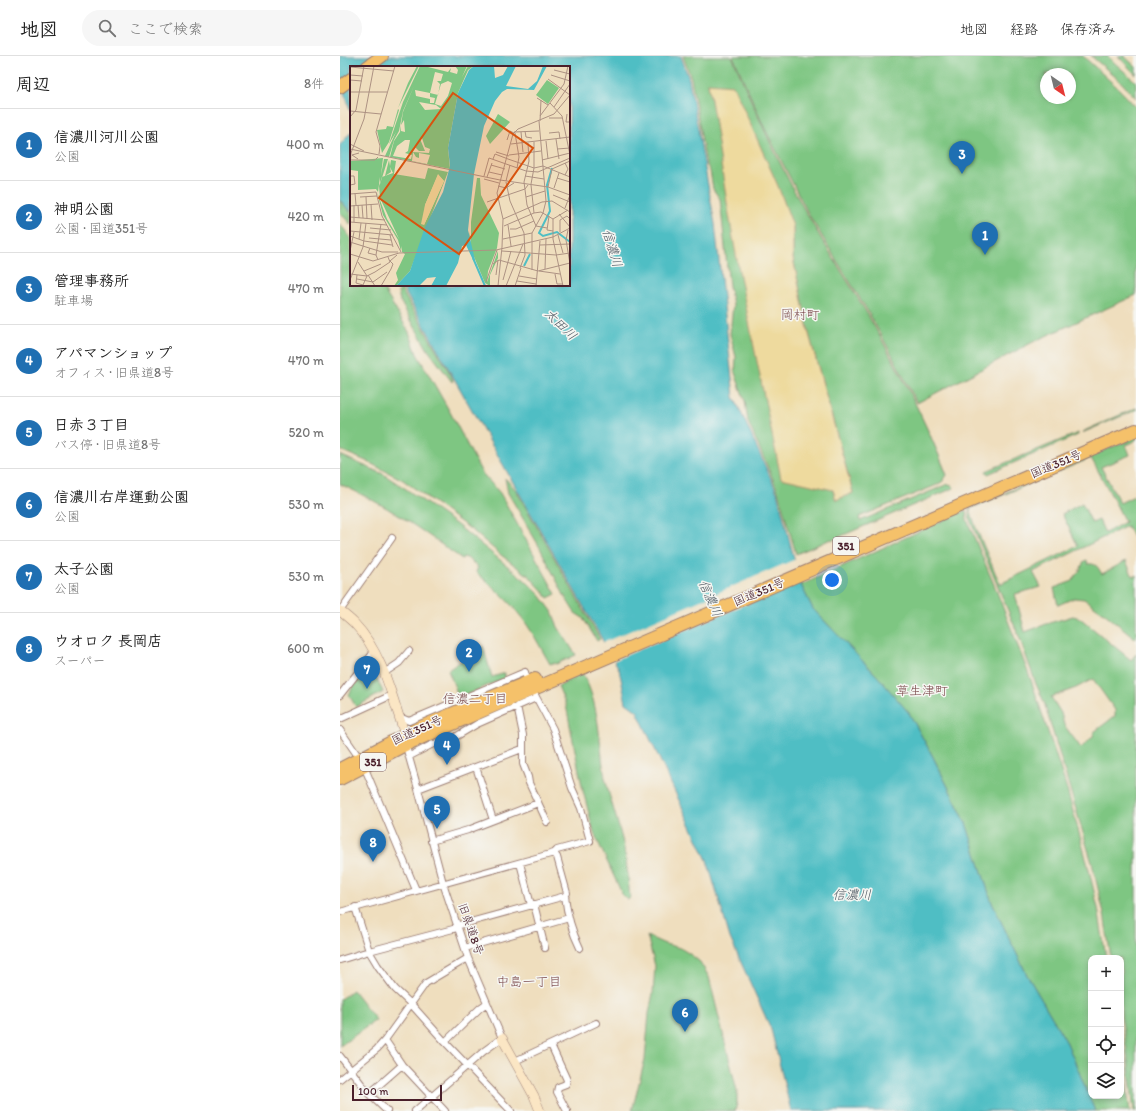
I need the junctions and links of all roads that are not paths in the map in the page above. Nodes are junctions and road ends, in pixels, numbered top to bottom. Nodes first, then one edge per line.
1 (382, 56) edge
2 (368, 66) edge
3 (350, 80) edge
4 (340, 87) edge
5 (1136, 421) edge
6 (1136, 430) edge
7 (1136, 435) edge
8 (967, 508) dead end
9 (392, 538) dead end
10 (340, 611) edge
11 (409, 651) dead end
12 (374, 652) junction
13 (384, 673) junction
14 (558, 674) junction
15 (526, 676) dead end
16 (340, 695) edge
17 (392, 695) junction
18 (517, 706) junction
19 (399, 717) junction
20 (340, 719) edge
21 (340, 730) edge
22 (406, 745) junction
23 (522, 749) junction
24 (362, 763) junction
25 (476, 767) junction
26 (340, 769) edge
27 (340, 779) edge
28 (418, 788) junction
29 (538, 803) junction
30 (492, 820) junction
31 (547, 822) dead end
32 (431, 841) junction
33 (554, 854) junction
34 (520, 863) junction
35 (442, 883) junction
36 (416, 890) junction
37 (566, 896) junction
38 (533, 905) junction
39 (355, 907) junction
40 (340, 912) edge
41 (569, 918) junction
42 (456, 927) junction
43 (540, 927) junction
44 (465, 948) junction
45 (544, 948) dead end
46 (580, 948) dead end
47 (369, 951) junction
48 (468, 958) junction
49 (340, 960) edge
50 (487, 1003) junction
51 (411, 1004) junction
52 (596, 1023) dead end
53 (502, 1038) junction
54 (385, 1040) junction
55 (445, 1042) junction
56 (551, 1045) junction
57 (340, 1056) edge
58 (515, 1061) junction
59 (402, 1065) junction
60 (468, 1065) junction
61 (351, 1069) junction
62 (340, 1079) edge
63 (369, 1094) junction
64 (432, 1096) junction
65 (387, 1111) edge
66 (415, 1111) edge
67 (445, 1111) edge
68 (511, 1111) edge
69 (540, 1111) edge
70 (567, 1111) edge

1 - 2 highway
3 - 4 highway
5 - 14 highway, 国道351号 / 351
6 - 14 highway, 国道351号 / 351
7 - 8 street
9 - 10 street
10 - 12 street
11 - 13 street
12 - 13 street
12 - 16 street
13 - 17 street
14 - 22 highway, 国道351号 / 351
15 - 19 street
17 - 19 street
17 - 20 street
18 - 22 street
18 - 23 street
18 - 33 street
19 - 22 street
21 - 24 street
22 - 24 highway, 国道351号 / 351
22 - 28 street, 旧県道8号
23 - 25 street
23 - 29 street
24 - 26 highway, 国道351号 / 351
24 - 27 highway, 国道351号 / 351
24 - 36 street
25 - 28 street
25 - 30 street
28 - 32 street, 旧県道8号
29 - 30 street
29 - 31 street
30 - 32 street
32 - 35 street, 旧県道8号
33 - 34 street
33 - 37 street
34 - 35 street
34 - 38 street
35 - 36 street
35 - 42 street, 旧県道8号
36 - 39 street
37 - 38 street
37 - 41 street
38 - 42 street
38 - 43 street
39 - 40 street
39 - 47 street
41 - 43 street
41 - 46 street
42 - 44 street, 旧県道8号
42 - 47 street
43 - 44 street
43 - 45 street
44 - 48 street, 旧県道8号
47 - 49 street
47 - 51 street
48 - 50 street, 旧県道8号
48 - 51 street
50 - 53 street, 旧県道8号
50 - 55 street
51 - 54 street
51 - 55 street
52 - 56 street
53 - 58 street, 旧県道8号
53 - 60 street
54 - 59 street
54 - 61 street
55 - 60 street
56 - 58 street
56 - 70 street
57 - 61 street
58 - 69 street, 旧県道8号
59 - 63 street
59 - 64 street
60 - 64 street
60 - 68 street
61 - 62 street
61 - 63 street
63 - 65 street
64 - 66 street
64 - 67 street

